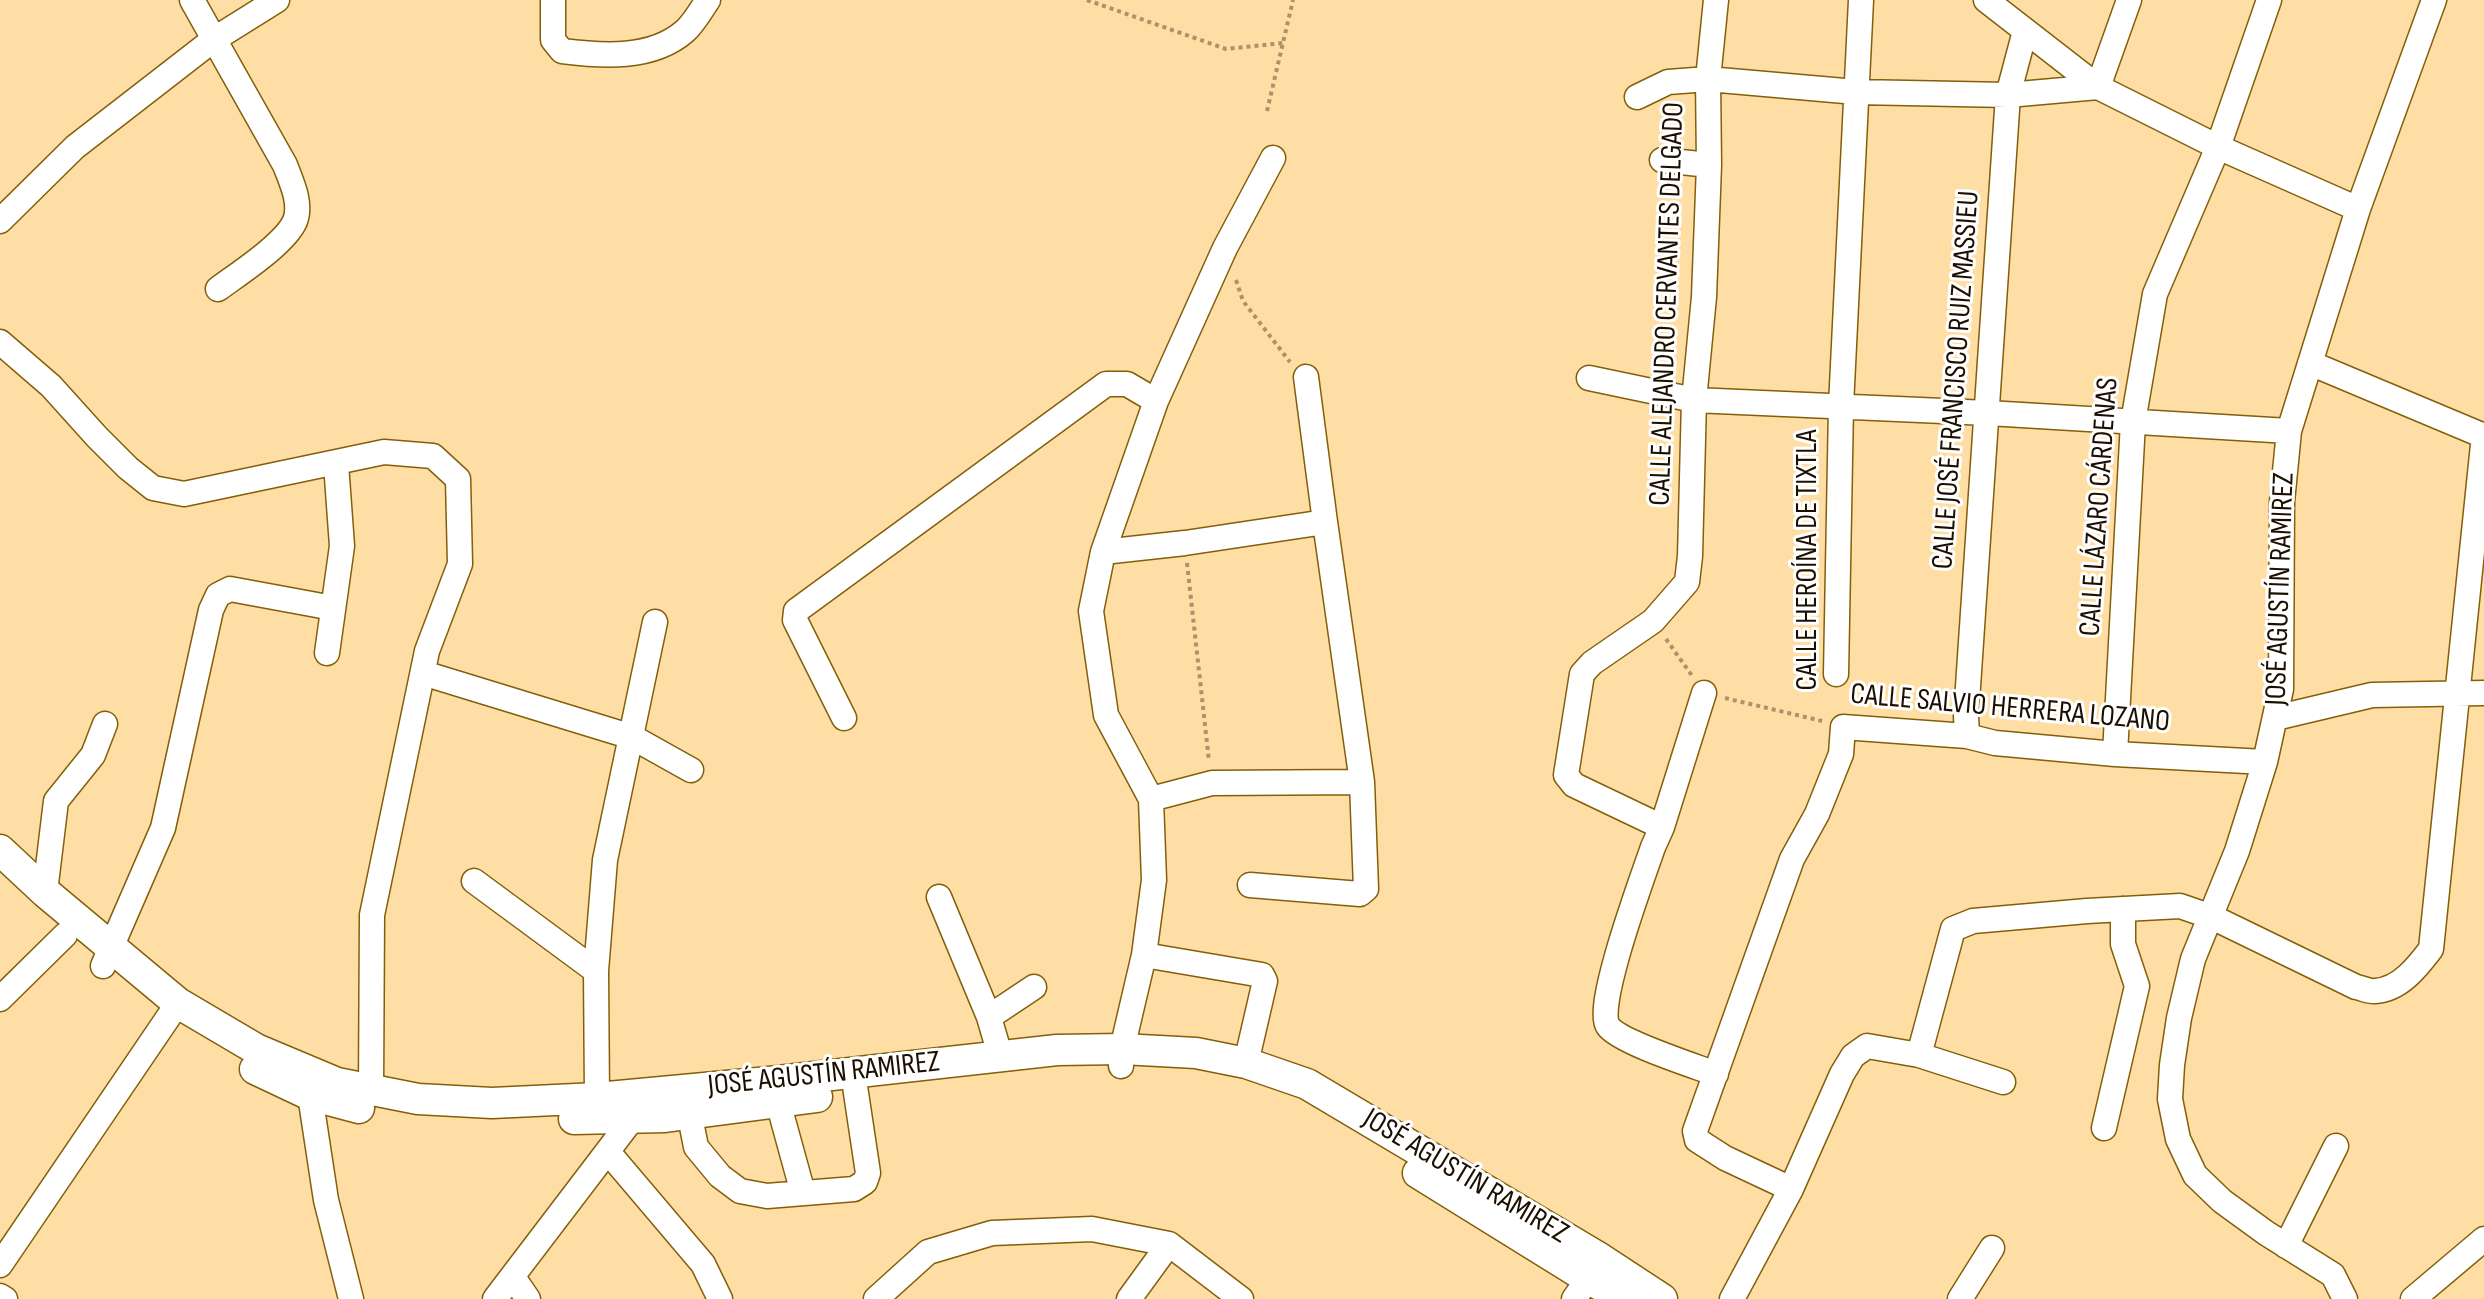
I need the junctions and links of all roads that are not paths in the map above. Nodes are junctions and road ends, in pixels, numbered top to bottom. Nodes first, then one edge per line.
1 (192, 0) edge
2 (277, 0) edge
3 (553, 0) edge
4 (708, 0) edge
5 (1716, 0) edge
6 (1861, 0) edge
7 (2129, 0) edge
8 (2269, 0) edge
9 (2434, 0) edge
10 (1991, 2) edge
11 (2025, 31) junction
12 (213, 40) junction
13 (1708, 79) junction
14 (2098, 87) junction
15 (1856, 92) junction
16 (2008, 95) junction
17 (1637, 97) dead end
18 (2218, 147) junction
19 (1273, 158) dead end
20 (1662, 160) dead end
21 (1709, 165) junction
22 (2358, 209) junction
23 (0, 221) edge
24 (218, 289) dead end
25 (0, 342) edge
26 (2310, 363) junction
27 (1306, 377) road end
28 (1589, 378) dead end
29 (1694, 400) junction
30 (1156, 401) junction
31 (1841, 406) junction
32 (1988, 413) junction
33 (2133, 422) junction
34 (2289, 431) junction
35 (2484, 436) edge
36 (336, 464) junction
37 (1325, 522) junction
38 (1103, 552) junction
39 (333, 608) junction
40 (655, 622) dead end
41 (327, 653) dead end
42 (423, 673) junction
43 (1836, 674) dead end
44 (1704, 693) road end
45 (2458, 693) junction
46 (2484, 693) edge
47 (844, 718) dead end
48 (2275, 718) junction
49 (105, 724) dead end
50 (1843, 727) joint
51 (1967, 736) junction
52 (632, 737) junction
53 (2115, 754) junction
54 (2265, 762) junction
55 (691, 770) dead end
56 (1362, 782) junction
57 (1151, 799) junction
58 (1662, 827) junction
59 (0, 850) edge
60 (0, 875) edge
61 (474, 881) dead end
62 (1250, 885) dead end
63 (45, 892) junction
64 (939, 897) dead end
65 (2123, 909) junction
66 (2212, 917) junction
67 (65, 935) junction
68 (1144, 955) junction
69 (107, 957) junction
70 (596, 971) junction
71 (1034, 987) dead end
72 (0, 999) edge
73 (173, 1011) junction
74 (989, 1017) junction
75 (1000, 1055) junction
76 (1919, 1055) junction
77 (1122, 1058) junction
78 (1246, 1063) junction
79 (1716, 1074) junction
80 (855, 1082) junction
81 (2003, 1082) dead end
82 (371, 1090) junction
83 (653, 1092) junction
84 (773, 1092) junction
85 (310, 1095) junction
86 (597, 1098) junction
87 (687, 1102) junction
88 (633, 1117) junction
89 (2104, 1128) dead end
90 (2336, 1146) dead end
91 (608, 1152) junction
92 (1791, 1189) junction
93 (803, 1193) junction
94 (2484, 1239) edge
95 (1169, 1244) junction
96 (2286, 1246) junction
97 (1992, 1248) dead end
98 (0, 1265) edge
99 (513, 1277) junction
100 (1588, 1279) edge
101 (351, 1299) edge
102 (495, 1299) edge
103 (528, 1299) edge
104 (720, 1299) edge
105 (876, 1299) edge
106 (1129, 1299) edge
107 (1241, 1299) edge
108 (1626, 1299) edge
109 (1662, 1299) edge
110 (1732, 1299) edge
111 (1960, 1299) edge
112 (2345, 1299) edge
113 (2413, 1299) edge

1 - 12 street
2 - 12 street
3 - 4 street
5 - 13 street
6 - 15 street, CALLE HEROÍNA DE TIXTLA
7 - 14 street
8 - 18 street, CALLE LÁZARO CÁRDENAS
9 - 22 street, JOSÉ AGUSTÍN RAMIREZ
10 - 11 street
11 - 14 street
11 - 16 street, CALLE JOSÉ FRANCISCO RUIZ MASSIEU
12 - 23 street
12 - 24 street
13 - 15 street, CALLE ALEJANDRO CERVANTES DELGADO
13 - 17 street
13 - 21 street, CALLE ALEJANDRO CERVANTES DELGADO
14 - 16 street, CALLE ALEJANDRO CERVANTES DELGADO
14 - 18 street
15 - 16 street, CALLE ALEJANDRO CERVANTES DELGADO
15 - 31 street, CALLE HEROÍNA DE TIXTLA
16 - 32 street, CALLE JOSÉ FRANCISCO RUIZ MASSIEU
18 - 22 street
18 - 33 street, CALLE LÁZARO CÁRDENAS
19 - 30 street
20 - 21 street
21 - 29 street, CALLE ALEJANDRO CERVANTES DELGADO
22 - 26 street, JOSÉ AGUSTÍN RAMIREZ
25 - 36 street
26 - 34 street, JOSÉ AGUSTÍN RAMIREZ
26 - 35 street
27 - 37 street
28 - 29 street
29 - 31 street
29 - 58 street, CALLE ALEJANDRO CERVANTES DELGADO
30 - 38 street
30 - 47 street
31 - 32 street
31 - 43 street, CALLE HEROÍNA DE TIXTLA
32 - 33 street
32 - 51 street, CALLE JOSÉ FRANCISCO RUIZ MASSIEU
33 - 34 street
33 - 53 street, CALLE LÁZARO CÁRDENAS
34 - 48 street, JOSÉ AGUSTÍN RAMIREZ
35 - 45 street
36 - 39 street
36 - 42 street
37 - 38 street
37 - 56 street
38 - 57 street
39 - 41 street
39 - 69 street
40 - 52 street
42 - 52 street
42 - 82 street
44 - 58 street
45 - 46 street
45 - 48 street
45 - 66 street
48 - 54 street, JOSÉ AGUSTÍN RAMIREZ
49 - 63 street
50 - 51 street, CALLE SALVIO HERRERA LOZANO
50 - 79 street, CALLE HEROÍNA DE TIXTLA
51 - 53 street, CALLE SALVIO HERRERA LOZANO
52 - 55 street
52 - 70 street
53 - 54 street, CALLE SALVIO HERRERA LOZANO
54 - 66 street, JOSÉ AGUSTÍN RAMIREZ
56 - 57 street
56 - 62 street
57 - 68 street
58 - 79 street
59 - 63 main road, JOSÉ AGUSTÍN RAMIREZ
60 - 67 main road, JOSÉ AGUSTÍN RAMIREZ
61 - 70 street
63 - 69 main road, JOSÉ AGUSTÍN RAMIREZ
64 - 74 street
65 - 66 street
65 - 76 street
65 - 89 street
66 - 96 street, JOSÉ AGUSTÍN RAMIREZ
67 - 69 main road, JOSÉ AGUSTÍN RAMIREZ
67 - 72 street
68 - 77 street
68 - 78 street
69 - 73 main road, JOSÉ AGUSTÍN RAMIREZ
70 - 86 street
71 - 74 street
73 - 82 main road, JOSÉ AGUSTÍN RAMIREZ
73 - 85 main road, JOSÉ AGUSTÍN RAMIREZ
73 - 98 street
74 - 75 street
75 - 77 main road, JOSÉ AGUSTÍN RAMIREZ
75 - 80 main road, JOSÉ AGUSTÍN RAMIREZ
76 - 81 street
76 - 92 street
77 - 78 main road, JOSÉ AGUSTÍN RAMIREZ
77 - 80 main road, JOSÉ AGUSTÍN RAMIREZ
77 - 100 main road, JOSÉ AGUSTÍN RAMIREZ
78 - 100 main road, JOSÉ AGUSTÍN RAMIREZ
79 - 92 street, CALLE HEROÍNA DE TIXTLA
80 - 84 main road, JOSÉ AGUSTÍN RAMIREZ
80 - 93 street
82 - 86 main road, JOSÉ AGUSTÍN RAMIREZ
83 - 86 main road, JOSÉ AGUSTÍN RAMIREZ
83 - 87 main road, JOSÉ AGUSTÍN RAMIREZ
83 - 88 street
84 - 87 main road, JOSÉ AGUSTÍN RAMIREZ
84 - 93 street
85 - 88 main road, JOSÉ AGUSTÍN RAMIREZ
85 - 101 street
87 - 88 main road, JOSÉ AGUSTÍN RAMIREZ
87 - 93 street
88 - 91 street
90 - 96 street
91 - 99 street
91 - 104 street
92 - 110 street
94 - 113 street
95 - 105 street
95 - 106 street
95 - 107 street
96 - 112 street, JOSÉ AGUSTÍN RAMIREZ
97 - 111 street
99 - 102 street
99 - 103 street
100 - 108 main road, JOSÉ AGUSTÍN RAMIREZ
100 - 109 main road, JOSÉ AGUSTÍN RAMIREZ

